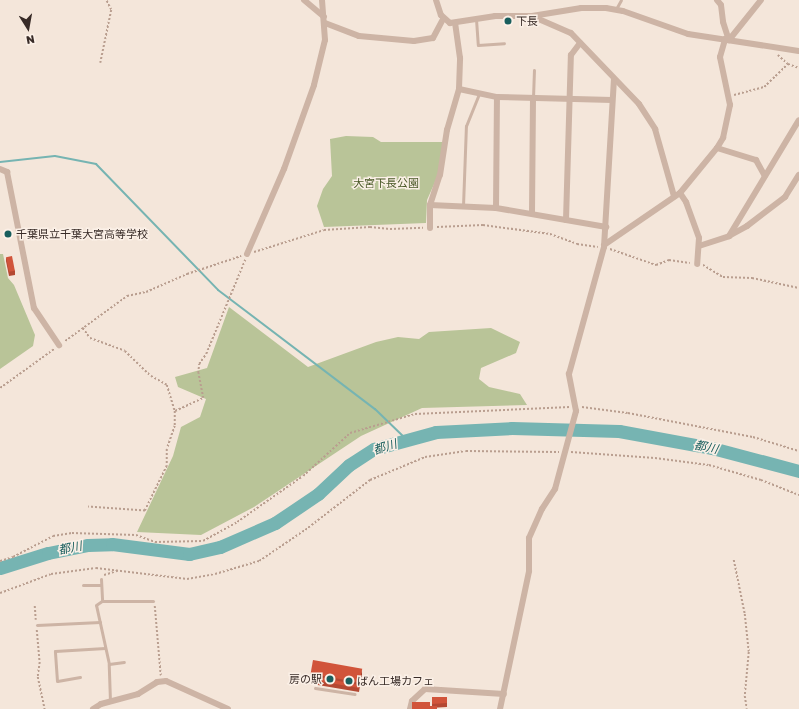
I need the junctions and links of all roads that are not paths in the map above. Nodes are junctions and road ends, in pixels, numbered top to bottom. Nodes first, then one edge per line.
1 (304, 0) edge
2 (322, 0) edge
3 (436, 0) edge
4 (621, 0) edge
5 (717, 0) edge
6 (761, 0) edge
7 (616, 9) junction
8 (532, 16) junction
9 (476, 18) junction
10 (443, 19) junction
11 (325, 20) junction
12 (455, 23) junction
13 (727, 40) junction
14 (504, 43) dead end
15 (580, 43) junction
16 (799, 51) edge
17 (534, 70) dead end
18 (614, 79) junction
19 (459, 89) junction
20 (479, 93) junction
21 (497, 96) junction
22 (533, 98) junction
23 (570, 99) junction
24 (612, 100) junction
25 (799, 120) edge
26 (717, 148) junction
27 (0, 169) edge
28 (799, 175) edge
29 (765, 176) junction
30 (677, 194) junction
31 (430, 205) junction
32 (463, 206) junction
33 (496, 208) junction
34 (532, 213) junction
35 (566, 220) junction
36 (606, 226) junction
37 (430, 228) road end
38 (729, 236) junction
39 (604, 246) junction
40 (699, 246) junction
41 (247, 254) road end
42 (696, 264) dead end
43 (59, 346) road end
44 (101, 580) road end
45 (83, 585) dead end
46 (101, 585) junction
47 (102, 601) junction
48 (152, 601) road end
49 (100, 622) junction
50 (37, 625) road end
51 (105, 648) junction
52 (124, 662) dead end
53 (109, 664) junction
54 (80, 677) dead end
55 (315, 688) dead end
56 (355, 694) dead end
57 (504, 694) junction
58 (110, 701) junction
59 (93, 709) edge
60 (228, 709) edge
61 (410, 709) edge
62 (500, 709) edge

1 - 11 street
2 - 11 street
3 - 10 street
4 - 7 lane
5 - 13 street
6 - 13 street
7 - 8 street
7 - 13 street
8 - 9 street
8 - 15 street
9 - 12 street
9 - 14 lane
10 - 11 street
10 - 12 street
11 - 41 street
12 - 19 street
13 - 16 street
13 - 26 street
15 - 18 street
15 - 23 street
17 - 22 lane
18 - 24 street
18 - 30 street
19 - 20 street
19 - 31 street
20 - 21 street
20 - 32 lane
21 - 22 street
21 - 33 street
22 - 23 street
22 - 34 street
23 - 24 street
23 - 35 street
24 - 36 street
25 - 29 street
26 - 29 street
26 - 30 street
27 - 43 street
28 - 38 street
29 - 38 street
30 - 39 street
30 - 40 street
31 - 32 street
31 - 37 street
32 - 33 street
33 - 34 street
34 - 35 street
35 - 36 street
36 - 39 street
38 - 40 street
39 - 57 street
40 - 42 street
44 - 46 lane
45 - 46 lane
46 - 47 lane
47 - 48 lane
47 - 49 lane
49 - 50 lane
49 - 51 lane
51 - 53 lane
51 - 54 lane
52 - 53 lane
53 - 58 lane
55 - 56 lane
57 - 61 street
57 - 62 street
58 - 59 street
58 - 60 street

